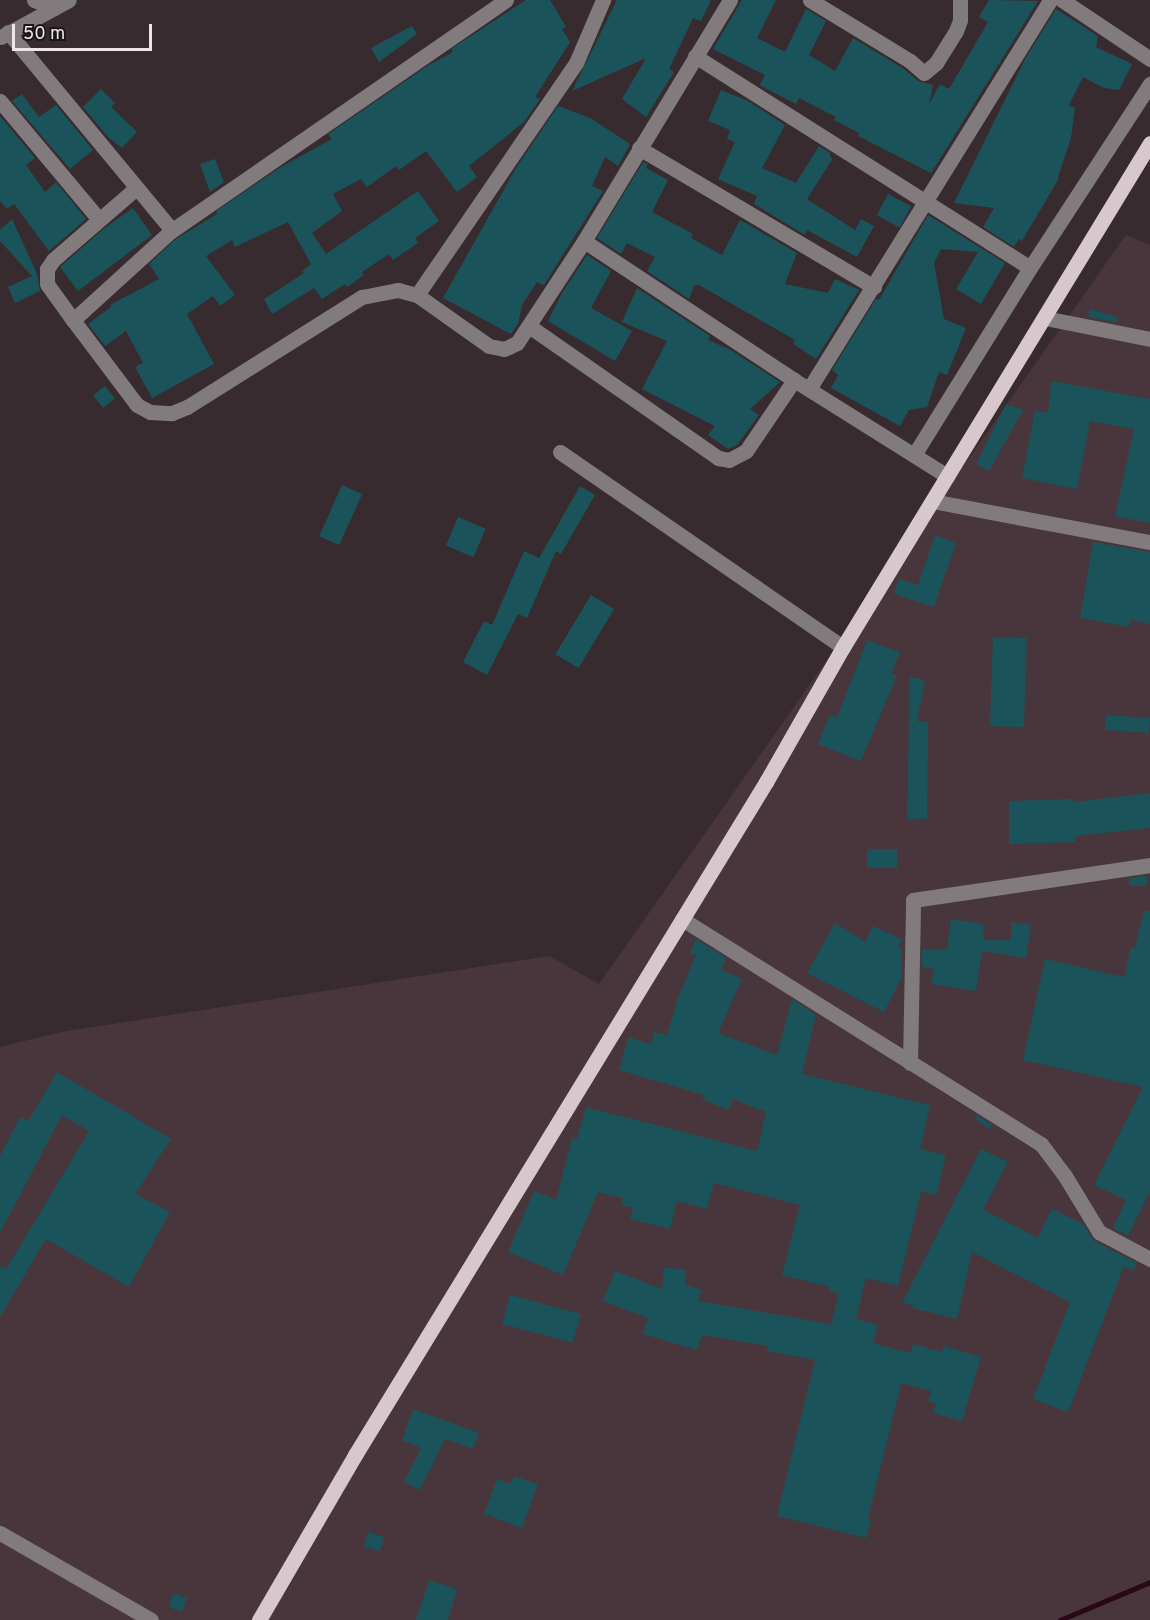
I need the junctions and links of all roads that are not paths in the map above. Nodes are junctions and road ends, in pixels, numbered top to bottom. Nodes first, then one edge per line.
1 (34, 0) edge
2 (69, 0) edge
3 (506, 0) edge
4 (603, 0) edge
5 (730, 0) edge
6 (810, 0) edge
7 (960, 0) edge
8 (1050, 0) edge
9 (1062, 0) edge
10 (55, 8) junction
11 (4, 35) edge
12 (695, 56) junction
13 (1150, 59) edge
14 (1150, 84) edge
15 (0, 101) edge
16 (1150, 143) edge
17 (639, 148) junction
18 (136, 188) junction
19 (923, 203) junction
20 (98, 218) junction
21 (172, 230) junction
22 (584, 241) junction
23 (1030, 268) junction
24 (874, 287) junction
25 (417, 295) junction
26 (1046, 318) junction
27 (73, 320) junction
28 (529, 326) junction
29 (1150, 339) edge
30 (794, 380) junction
31 (809, 389) junction
32 (560, 452) dead end
33 (915, 455) junction
34 (947, 476) junction
35 (932, 501) junction
36 (1150, 542) edge
37 (843, 647) junction
38 (1150, 866) edge
39 (682, 919) junction
40 (910, 1063) junction
41 (1150, 1259) edge
42 (0, 1533) edge
43 (151, 1620) edge
44 (259, 1620) edge

1 - 10 street
2 - 10 street
3 - 21 street
4 - 25 street
5 - 12 street
6 - 7 street
8 - 19 street
9 - 13 street
10 - 11 street
11 - 18 street
12 - 17 street
12 - 19 street
14 - 23 street
15 - 20 street
16 - 26 main road
17 - 22 street
17 - 24 street
18 - 20 street
18 - 21 street
19 - 23 street
19 - 24 street
20 - 27 street
21 - 27 street
22 - 28 street
22 - 30 street
23 - 33 street
24 - 31 street
25 - 27 street
25 - 28 street
26 - 29 street
26 - 34 main road
28 - 30 street
30 - 31 street
31 - 33 street
32 - 37 street
33 - 34 street
34 - 35 main road
35 - 36 street
35 - 37 main road
37 - 39 main road
38 - 40 street
39 - 40 street
39 - 44 main road
40 - 41 street
42 - 43 street

